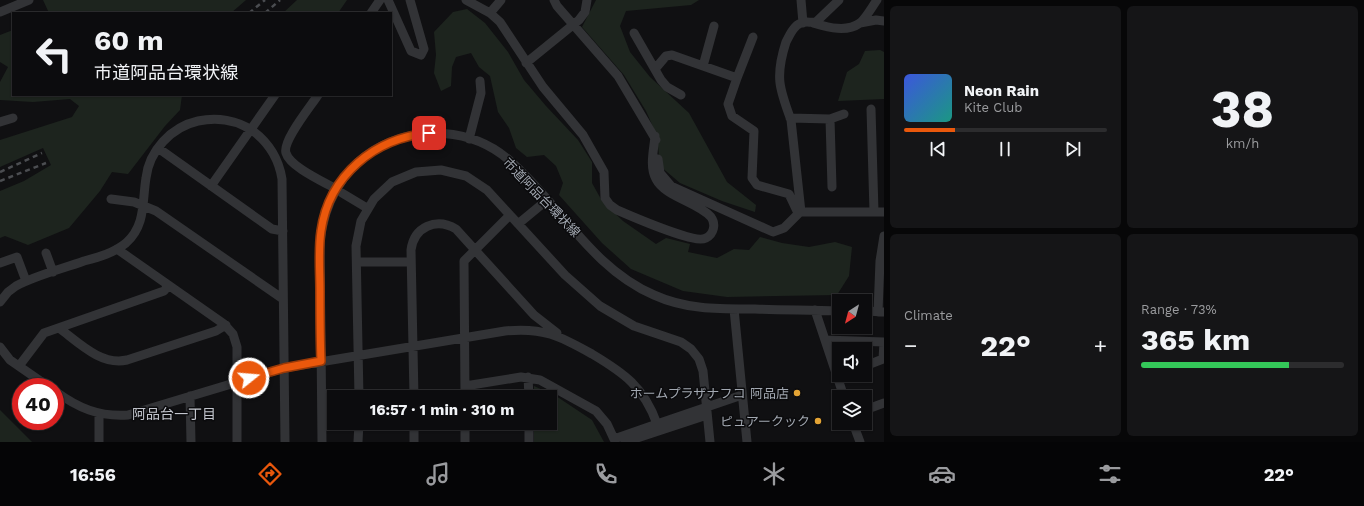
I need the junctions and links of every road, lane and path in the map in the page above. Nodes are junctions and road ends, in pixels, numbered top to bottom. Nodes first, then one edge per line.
1 (29, 0) edge
2 (380, 0) edge
3 (388, 0) edge
4 (410, 0) edge
5 (466, 0) edge
6 (501, 0) edge
7 (554, 0) edge
8 (587, 0) edge
9 (801, 0) edge
10 (839, 0) edge
11 (877, 0) edge
12 (0, 12) edge
13 (372, 12) edge
14 (490, 14) junction
15 (884, 21) edge
16 (803, 22) junction
17 (813, 23) junction
18 (860, 23) junction
19 (574, 25) junction
20 (714, 26) dead end
21 (634, 33) dead end
22 (753, 37) dead end
23 (526, 63) junction
24 (703, 66) junction
25 (654, 69) junction
26 (737, 78) junction
27 (480, 81) dead end
28 (681, 95) dead end
29 (274, 96) edge
30 (317, 96) edge
31 (871, 109) dead end
32 (844, 114) dead end
33 (13, 118) dead end
34 (790, 118) junction
35 (830, 119) junction
36 (0, 122) edge
37 (252, 130) junction
38 (655, 136) junction
39 (470, 139) junction
40 (158, 148) junction
41 (211, 186) junction
42 (832, 187) dead end
43 (339, 191) junction
44 (111, 199) dead end
45 (144, 205) junction
46 (541, 205) dead end
47 (367, 208) junction
48 (874, 212) junction
49 (884, 212) edge
50 (800, 213) junction
51 (510, 215) junction
52 (518, 224) junction
53 (283, 231) junction
54 (884, 236) edge
55 (117, 249) junction
56 (474, 250) junction
57 (46, 253) dead end
58 (357, 262) junction
59 (411, 262) junction
60 (0, 263) edge
61 (53, 272) junction
62 (26, 281) junction
63 (168, 286) junction
64 (283, 299) junction
65 (0, 302) edge
66 (734, 309) junction
67 (815, 310) junction
68 (832, 311) edge
69 (881, 312) edge
70 (534, 315) junction
71 (226, 326) junction
72 (59, 328) junction
73 (524, 330) junction
74 (561, 336) junction
75 (464, 338) junction
76 (825, 340) junction
77 (884, 342) edge
78 (414, 346) junction
79 (0, 347) edge
80 (359, 355) junction
81 (832, 359) edge
82 (4, 360) edge
83 (321, 361) junction
84 (872, 363) edge
85 (19, 366) junction
86 (284, 368) junction
87 (528, 377) junction
88 (36, 378) edge
89 (237, 382) junction
90 (465, 386) junction
91 (358, 390) edge
92 (414, 390) edge
93 (465, 390) edge
94 (529, 390) edge
95 (742, 395) junction
96 (190, 396) junction
97 (64, 397) edge
98 (884, 403) edge
99 (872, 407) edge
100 (99, 414) junction
101 (707, 414) junction
102 (658, 424) junction
103 (358, 430) edge
104 (414, 430) edge
105 (465, 430) edge
106 (529, 430) edge
107 (856, 430) edge
108 (99, 442) edge
109 (191, 442) edge
110 (237, 442) edge
111 (284, 442) edge
112 (322, 442) edge
113 (358, 442) edge
114 (414, 442) edge
115 (465, 442) edge
116 (529, 442) edge
117 (625, 442) edge
118 (652, 442) edge
119 (710, 442) edge
120 (747, 442) edge
121 (860, 442) edge

1 - 12 street
2 - 13 street
3 - 4 street
5 - 14 street
6 - 14 street
7 - 19 street
8 - 19 street
9 - 16 street
10 - 17 street
11 - 18 street
14 - 23 street
15 - 18 street
16 - 17 street
16 - 34 street
17 - 18 street
19 - 23 street
19 - 38 street
20 - 24 street
21 - 25 street
22 - 26 street
23 - 38 street
24 - 25 street
24 - 26 street
25 - 28 street
26 - 50 street
27 - 39 street
29 - 37 street
30 - 43 street
31 - 48 street
32 - 35 street
33 - 36 street
34 - 35 street
34 - 50 street
35 - 42 street
37 - 40 street
37 - 41 street
37 - 53 street
38 - 50 street
39 - 43 street, 市道阿品台環状線
39 - 66 street, 市道阿品台環状線
40 - 41 street
40 - 45 street
41 - 53 street
43 - 47 street
43 - 83 street, 市道阿品台環状線
44 - 45 street
45 - 55 street
45 - 64 street
46 - 52 street
47 - 51 street
47 - 58 street
48 - 49 street
48 - 50 street
51 - 52 street
51 - 56 street
52 - 101 street
53 - 64 street
54 - 69 street
55 - 61 street
55 - 63 street
56 - 59 street
56 - 70 street
56 - 75 street
57 - 61 street
58 - 59 street
58 - 80 street
59 - 78 street
60 - 62 street
61 - 62 street
62 - 65 street
63 - 71 street
63 - 72 street
64 - 86 street
66 - 67 street, 市道阿品台環状線
66 - 95 street
67 - 68 street, 市道阿品台環状線
67 - 76 street
70 - 73 street
70 - 74 street
71 - 72 street
71 - 89 street
72 - 85 street
73 - 74 street
73 - 75 street
74 - 102 street
75 - 78 street
75 - 90 street
76 - 77 street
76 - 81 street
77 - 84 street
78 - 80 street
78 - 92 street
79 - 82 street
80 - 83 street
80 - 91 street
82 - 85 street
83 - 86 street
83 - 112 street, 市道阿品台環状線
85 - 88 street
86 - 89 street
86 - 111 street
87 - 90 street
87 - 94 street
87 - 102 street
89 - 96 street
89 - 110 street
90 - 93 street
95 - 101 street
95 - 120 street
96 - 100 street
96 - 109 street
97 - 100 street
98 - 99 street
100 - 108 street
101 - 102 street
101 - 117 street
101 - 118 street
101 - 119 street
103 - 113 street
104 - 114 street
105 - 115 street
106 - 116 street
107 - 121 street

